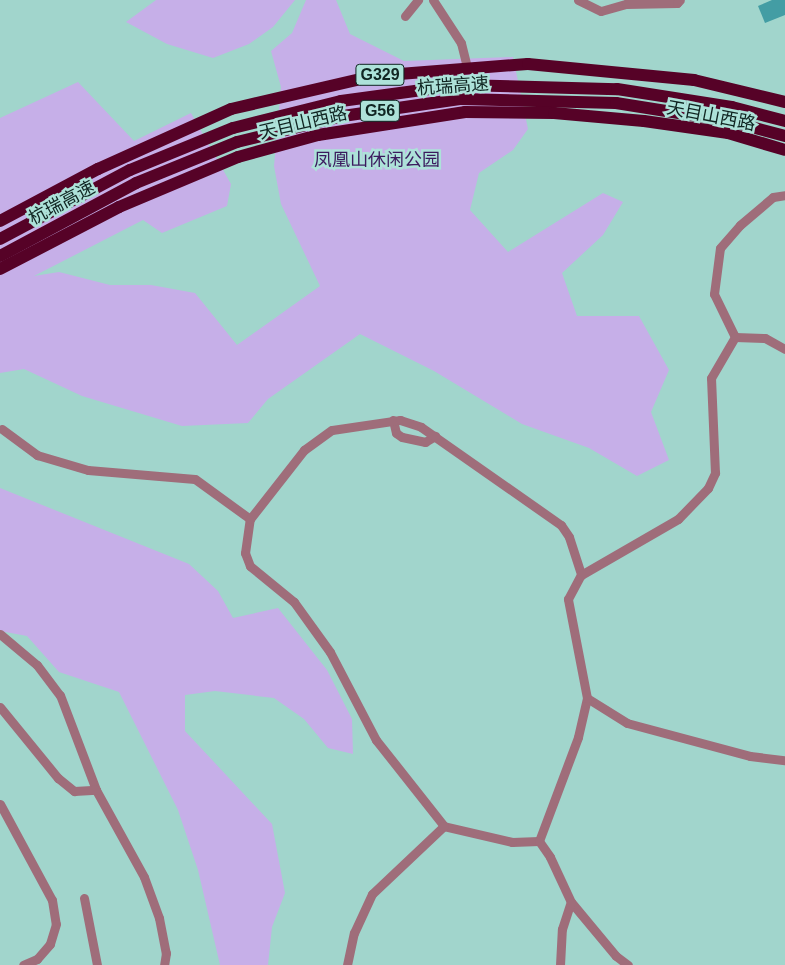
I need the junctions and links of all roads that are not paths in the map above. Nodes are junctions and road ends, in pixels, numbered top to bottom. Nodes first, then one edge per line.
1 (418, 0) edge
2 (433, 0) edge
3 (578, 0) edge
4 (680, 0) edge
5 (405, 16) dead end
6 (467, 67) junction
7 (785, 102) edge
8 (785, 121) edge
9 (785, 136) edge
10 (785, 150) edge
11 (785, 195) edge
12 (0, 221) edge
13 (0, 239) edge
14 (0, 256) edge
15 (0, 269) edge
16 (735, 337) junction
17 (785, 349) edge
18 (393, 420) junction
19 (2, 429) dead end
20 (435, 436) junction
21 (250, 519) junction
22 (581, 575) junction
23 (0, 634) edge
24 (587, 698) junction
25 (0, 707) edge
26 (785, 760) edge
27 (96, 790) junction
28 (0, 804) edge
29 (444, 826) junction
30 (539, 841) junction
31 (84, 898) dead end
32 (571, 902) junction
33 (23, 965) edge
34 (97, 965) edge
35 (164, 965) edge
36 (347, 965) edge
37 (560, 965) edge
38 (628, 965) edge

1 - 5 street
2 - 6 street
3 - 4 street
6 - 7 highway, 天目山西路 / G329
6 - 12 highway, 天目山西路 / G329
8 - 13 highway, 杭瑞高速 / G56
9 - 14 highway, 杭瑞高速 / G56
10 - 15 highway, 天目山西路
11 - 16 street
16 - 17 street
16 - 22 street
18 - 20 street
18 - 20 street
18 - 21 street
19 - 21 street
20 - 22 street
21 - 29 street
22 - 24 street
23 - 27 street
24 - 26 street
24 - 30 street
25 - 27 street
27 - 35 street
28 - 33 street
29 - 30 street
29 - 36 street
30 - 32 street
31 - 34 street
32 - 37 street
32 - 38 street

